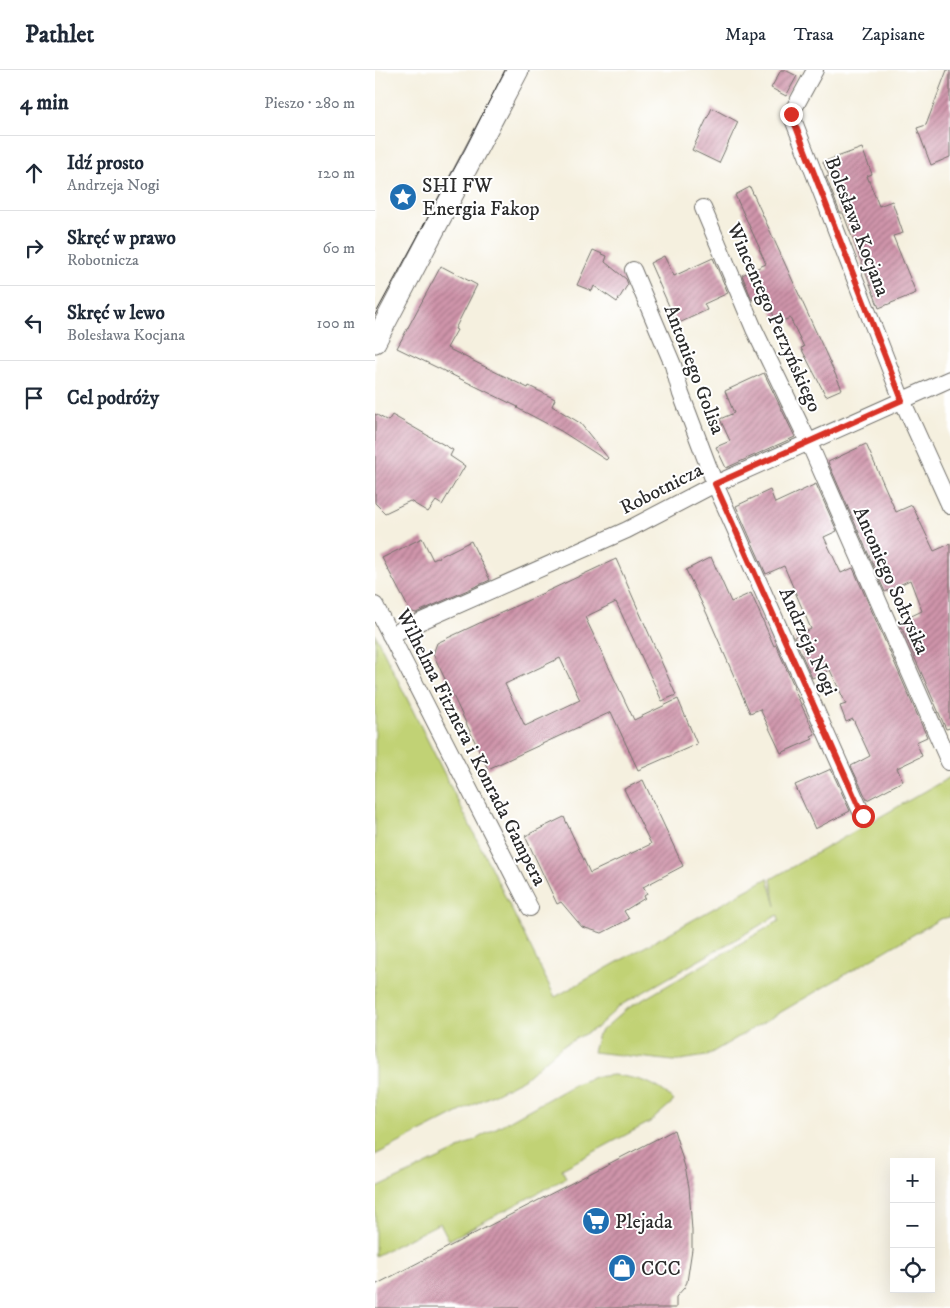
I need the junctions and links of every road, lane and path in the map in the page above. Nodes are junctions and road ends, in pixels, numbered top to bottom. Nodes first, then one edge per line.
1 (518, 70) edge
2 (815, 70) edge
3 (703, 208) dead end
4 (633, 270) dead end
5 (375, 342) edge
6 (950, 379) edge
7 (902, 400) junction
8 (809, 443) junction
9 (715, 484) junction
10 (950, 506) edge
11 (375, 605) edge
12 (390, 635) junction
13 (949, 762) edge
14 (863, 816) dead end
15 (530, 908) dead end

1 - 5 street
2 - 7 street, Bolesława Kocjana
3 - 8 street, Wincentego Perzyńskiego
4 - 9 street, Antoniego Golisa
6 - 7 street, Robotnicza
7 - 8 street, Robotnicza
7 - 10 street, Bolesława Kocjana
8 - 9 street, Robotnicza
8 - 13 street, Antoniego Sołtysika
9 - 12 street, Robotnicza
9 - 14 street, Andrzeja Nogi
11 - 12 street, Wilhelma Fitznera i Konrada Gampera
12 - 15 street, Wilhelma Fitznera i Konrada Gampera

